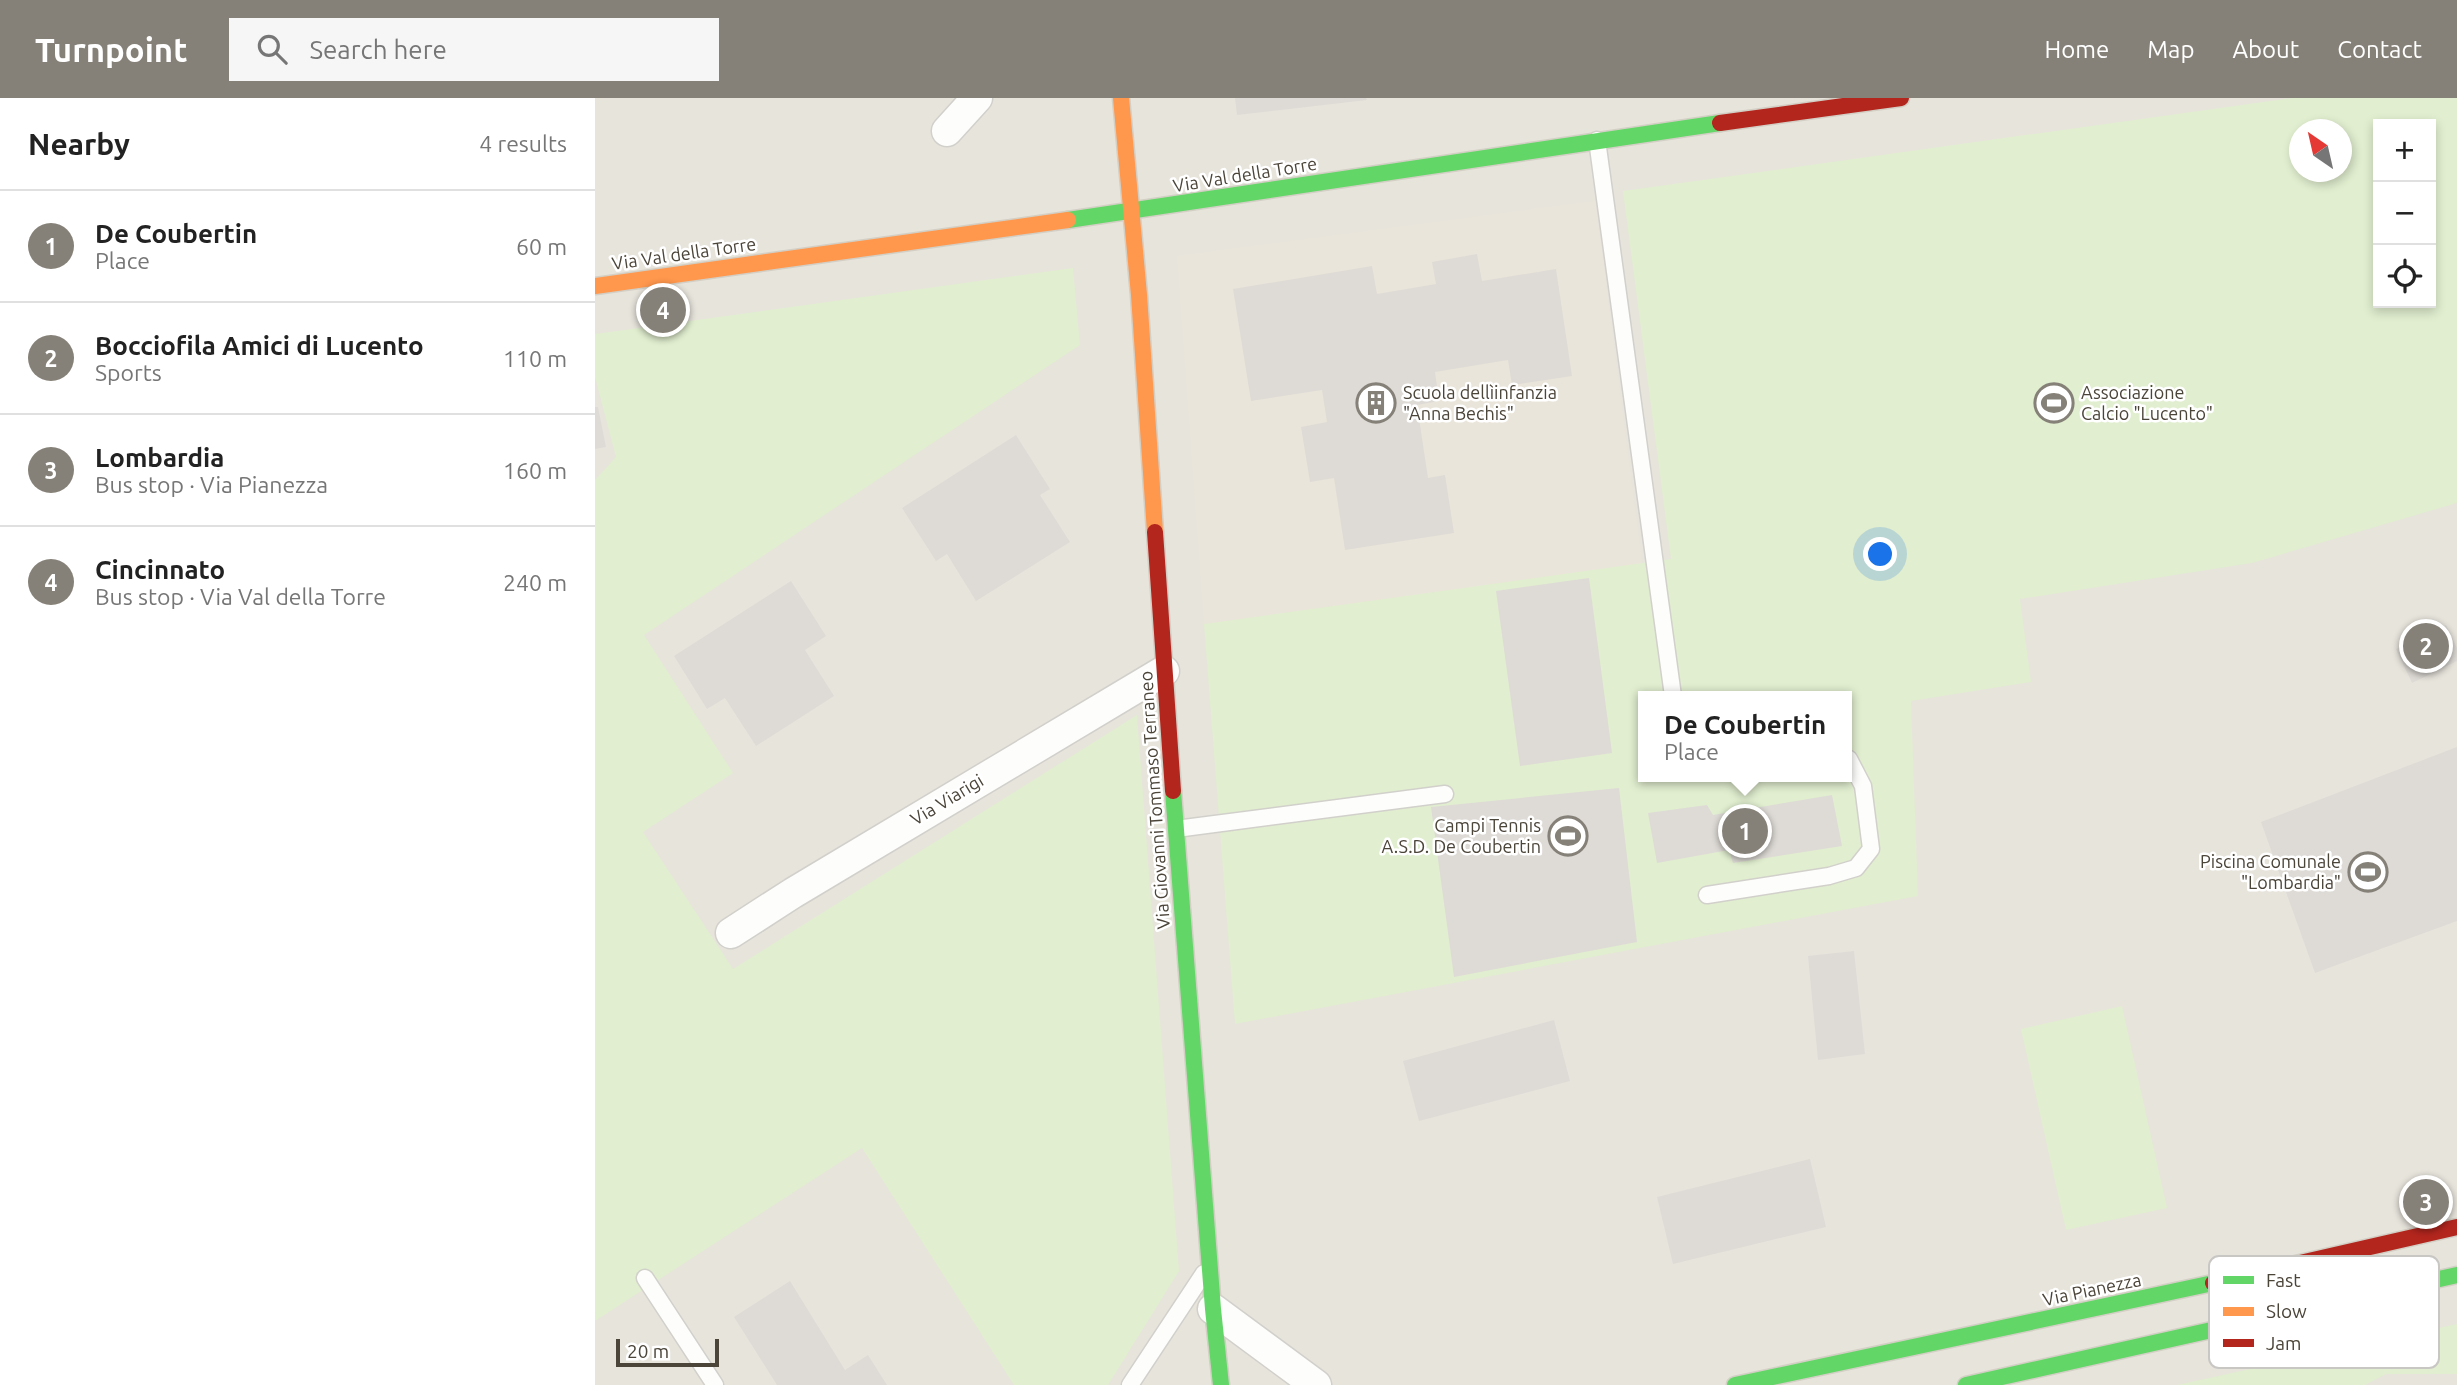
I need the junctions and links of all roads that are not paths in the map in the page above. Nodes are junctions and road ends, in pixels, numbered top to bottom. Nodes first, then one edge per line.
1 (977, 98) edge
2 (1121, 98) edge
3 (1901, 98) edge
4 (1859, 101) edge
5 (947, 131) dead end
6 (1597, 140) junction
7 (1132, 211) junction
8 (595, 286) edge
9 (1164, 671) junction
10 (1672, 691) edge
11 (1852, 765) edge
12 (1445, 794) dead end
13 (1177, 830) junction
14 (1707, 895) dead end
15 (731, 933) dead end
16 (2457, 1227) edge
17 (2332, 1256) edge
18 (1209, 1265) junction
19 (2457, 1275) edge
20 (645, 1278) dead end
21 (2439, 1279) edge
22 (2209, 1284) edge
23 (1213, 1309) junction
24 (2209, 1331) edge
25 (715, 1385) edge
26 (1130, 1385) edge
27 (1221, 1385) edge
28 (1316, 1385) edge
29 (1735, 1385) edge
30 (1966, 1385) edge

1 - 5 street
2 - 7 street, Via Giovanni Tommaso Terraneo
3 - 4 street, Via Val della Torre
4 - 6 street, Via Val della Torre
6 - 7 street, Via Val della Torre
6 - 10 lane
7 - 8 street, Via Val della Torre
7 - 9 street, Via Giovanni Tommaso Terraneo
9 - 13 street, Via Giovanni Tommaso Terraneo
9 - 15 street, Via Viarigi
11 - 14 lane
12 - 13 lane
13 - 18 street, Via Giovanni Tommaso Terraneo
16 - 17 street, Via Pianezza
18 - 23 street, Via Giovanni Tommaso Terraneo
18 - 26 lane
19 - 21 street
20 - 25 lane
22 - 29 street, Via Pianezza
23 - 27 street, Via Giovanni Tommaso Terraneo
23 - 28 street
24 - 30 street

